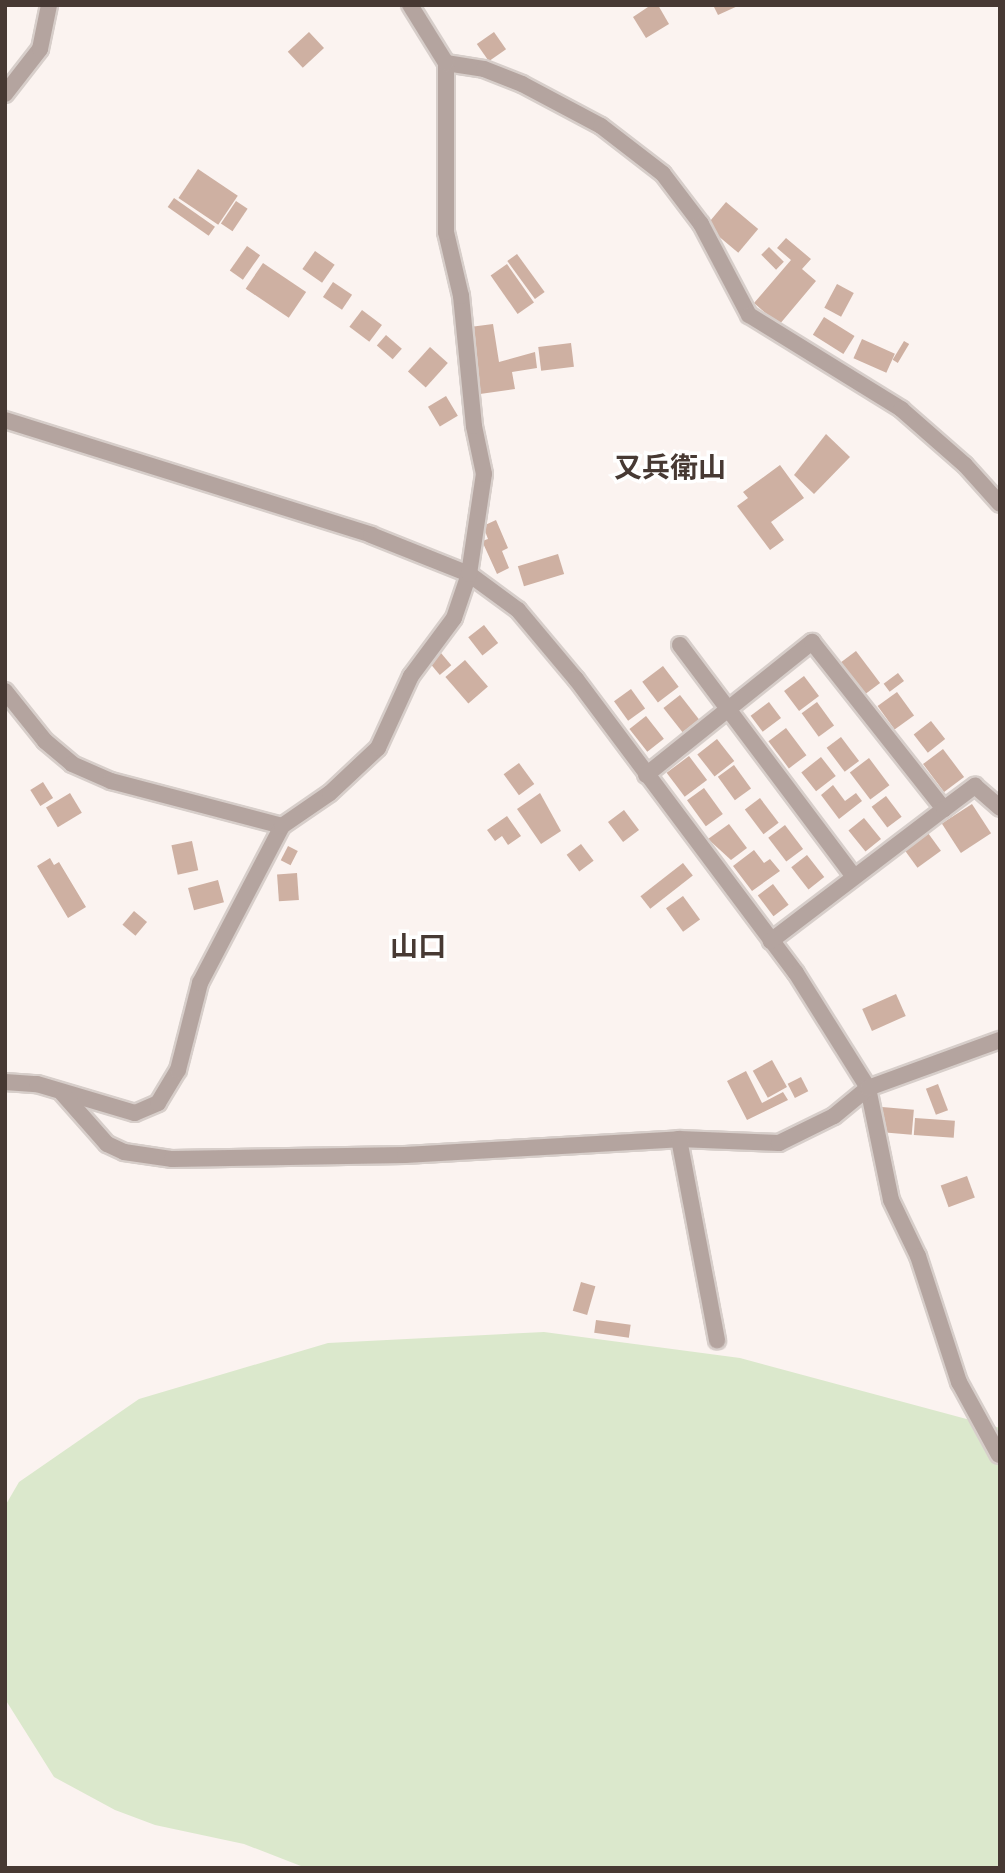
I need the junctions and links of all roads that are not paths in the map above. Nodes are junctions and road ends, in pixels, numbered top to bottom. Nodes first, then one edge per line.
1 (49, 5) edge
2 (410, 5) edge
3 (446, 64) junction
4 (5, 94) edge
5 (5, 420) edge
6 (1000, 504) edge
7 (469, 574) junction
8 (680, 645) dead end
9 (5, 691) edge
10 (730, 709) junction
11 (646, 775) junction
12 (1000, 808) edge
13 (944, 809) junction
14 (282, 826) junction
15 (854, 877) junction
16 (771, 941) junction
17 (1000, 1040) edge
18 (5, 1082) edge
19 (868, 1088) junction
20 (62, 1093) junction
21 (679, 1139) junction
22 (717, 1340) dead end
23 (999, 1455) edge

1 - 4 street
2 - 3 street
3 - 6 street
3 - 7 street
5 - 7 street
7 - 11 street
7 - 14 street
8 - 10 street
9 - 14 street
10 - 11 street
10 - 13 street
10 - 15 street
11 - 16 street
12 - 13 street
13 - 15 street
14 - 20 street
15 - 16 street
16 - 19 street
17 - 19 street
18 - 20 street
19 - 21 street
19 - 23 street
20 - 21 street
21 - 22 street

